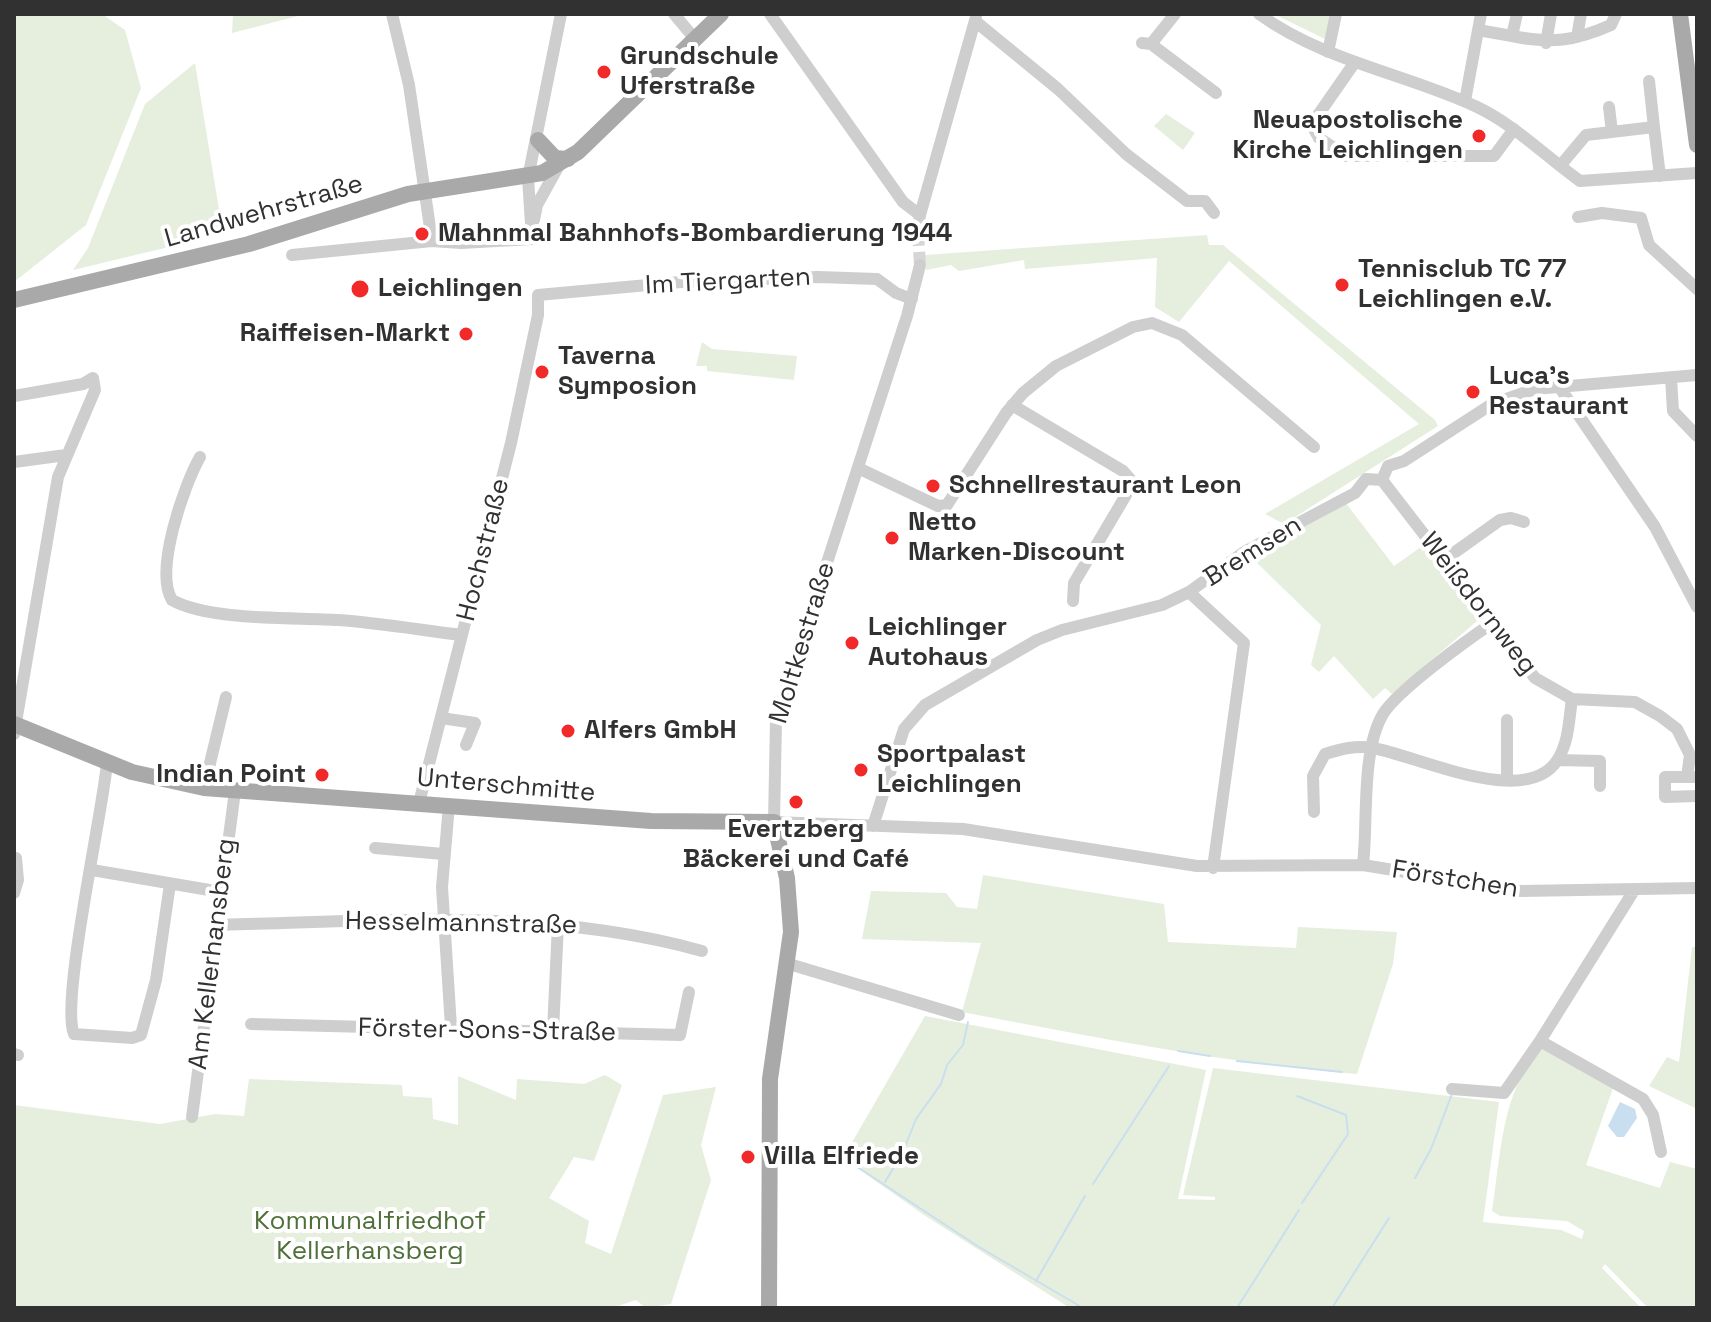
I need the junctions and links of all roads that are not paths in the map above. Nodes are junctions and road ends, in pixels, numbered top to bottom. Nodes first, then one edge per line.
1 (392, 14) edge
2 (561, 14) edge
3 (674, 14) edge
4 (721, 14) edge
5 (770, 14) edge
6 (1175, 14) edge
7 (1259, 14) edge
8 (1336, 14) edge
9 (1481, 14) edge
10 (1517, 14) edge
11 (1551, 14) edge
12 (1581, 14) edge
13 (1616, 14) edge
14 (1680, 14) edge
15 (976, 18) edge
16 (1478, 30) junction
17 (1512, 36) junction
18 (1577, 37) junction
19 (695, 39) junction
20 (1546, 43) junction
21 (1328, 52) junction
22 (1355, 62) junction
23 (1649, 81) dead end
24 (1216, 93) dead end
25 (1465, 101) junction
26 (1609, 107) dead end
27 (1654, 127) junction
28 (1514, 129) junction
29 (1612, 132) junction
30 (538, 140) junction
31 (1697, 145) edge
32 (563, 163) junction
33 (1565, 170) junction
34 (1693, 173) edge
35 (1660, 176) junction
36 (528, 178) junction
37 (425, 191) junction
38 (1214, 213) dead end
39 (920, 215) junction
40 (1578, 217) dead end
41 (918, 234) tunnel mouth
42 (532, 239) junction
43 (432, 241) junction
44 (292, 255) dead end
45 (920, 265) tunnel mouth
46 (1697, 289) edge
47 (538, 295) joint
48 (912, 299) junction
49 (14, 300) edge
50 (1697, 375) edge
51 (1671, 378) junction
52 (1558, 385) junction
53 (14, 396) edge
54 (1012, 405) junction
55 (1697, 436) edge
56 (1314, 447) dead end
57 (66, 455) junction
58 (200, 457) dead end
59 (14, 462) edge
60 (858, 468) junction
61 (1382, 480) junction
62 (1524, 522) dead end
63 (1444, 560) junction
64 (1189, 592) junction
65 (1073, 601) dead end
66 (1697, 607) edge
67 (1491, 624) junction
68 (462, 635) junction
69 (226, 697) dead end
70 (1572, 699) junction
71 (441, 718) junction
72 (1507, 720) dead end
73 (15, 728) edge
74 (466, 745) dead end
75 (1372, 748) junction
76 (1558, 760) junction
77 (107, 763) junction
78 (1692, 777) edge
79 (1507, 780) junction
80 (1600, 786) dead end
81 (204, 788) junction
82 (235, 791) junction
83 (1697, 796) edge
84 (419, 803) junction
85 (449, 805) junction
86 (1314, 812) dead end
87 (774, 822) junction
88 (873, 826) junction
89 (375, 848) dead end
90 (443, 854) junction
91 (16, 858) dead end
92 (1363, 865) junction
93 (1213, 868) junction
94 (92, 870) junction
95 (170, 884) junction
96 (1697, 888) edge
97 (221, 892) junction
98 (1633, 892) junction
99 (14, 893) edge
100 (444, 919) junction
101 (558, 924) junction
102 (217, 925) junction
103 (702, 951) dead end
104 (789, 964) junction
105 (689, 992) dead end
106 (959, 1015) dead end
107 (251, 1024) dead end
108 (451, 1027) junction
109 (553, 1031) junction
110 (1540, 1041) junction
111 (1452, 1089) dead end
112 (192, 1117) dead end
113 (1661, 1152) dead end
114 (769, 1308) edge

1 - 37 street
2 - 30 street
3 - 19 street
4 - 19 main road
5 - 39 street
6 - 24 street
7 - 21 street
8 - 21 street
9 - 16 street
10 - 17 street
11 - 20 street
12 - 18 street
13 - 18 street
14 - 31 main road
15 - 38 street
15 - 39 street
16 - 17 street
16 - 25 street
17 - 20 street
18 - 20 street
19 - 32 main road
21 - 22 street
22 - 25 street
22 - 28 street
23 - 27 street
25 - 28 street
26 - 29 street
27 - 29 street
27 - 35 street
28 - 33 street
29 - 33 street
30 - 32 main road
30 - 36 street
32 - 36 main road, Landwehrstraße
32 - 42 street
33 - 35 street
34 - 35 street
36 - 37 main road, Landwehrstraße
36 - 42 street
37 - 43 street
37 - 49 main road, Landwehrstraße
39 - 41 street
40 - 46 street
42 - 43 street
43 - 44 street
45 - 48 street, Moltkestraße
47 - 48 street, Im Tiergarten
47 - 68 street, Hochstraße
48 - 60 street, Moltkestraße
50 - 51 street, Bremsen
51 - 52 street, Bremsen
51 - 55 street
52 - 61 street, Bremsen
52 - 66 street
53 - 57 street
54 - 56 street
54 - 60 street
54 - 65 street
57 - 59 street
57 - 73 street
58 - 68 street
60 - 87 street, Moltkestraße
61 - 63 street, Weißdornweg
61 - 64 street, Bremsen
62 - 63 street
63 - 67 street, Weißdornweg
64 - 88 street, Bremsen
64 - 93 street
67 - 70 street, Weißdornweg
67 - 75 street
68 - 71 street, Hochstraße
69 - 81 street
70 - 76 street
70 - 78 street, Weißdornweg
71 - 74 street
71 - 84 street, Hochstraße
72 - 79 street
73 - 77 main road
75 - 79 street
75 - 86 street
75 - 92 street
76 - 79 street
76 - 80 street
77 - 81 main road
77 - 94 street
78 - 83 street, Weißdornweg
81 - 82 main road, Unterschmitte
82 - 84 main road, Unterschmitte
82 - 97 street, Am Kellerhansberg
84 - 85 main road, Unterschmitte
85 - 87 main road, Unterschmitte
85 - 90 street
87 - 88 street, Förstchen
87 - 104 main road
88 - 93 street, Förstchen
89 - 90 street
90 - 100 street
91 - 99 street
92 - 93 street, Förstchen
92 - 98 street, Förstchen
94 - 95 street
94 - 95 street
95 - 97 street
96 - 98 street, Förstchen
97 - 102 street, Am Kellerhansberg
98 - 110 street
100 - 101 street, Hesselmannstraße
100 - 102 street, Hesselmannstraße
100 - 108 street
101 - 103 street, Hesselmannstraße
101 - 109 street
102 - 112 street, Am Kellerhansberg
104 - 106 street
104 - 114 main road
105 - 109 street, Förster-Sons-Straße
107 - 108 street, Förster-Sons-Straße
108 - 109 street, Förster-Sons-Straße
110 - 111 street
110 - 113 street

